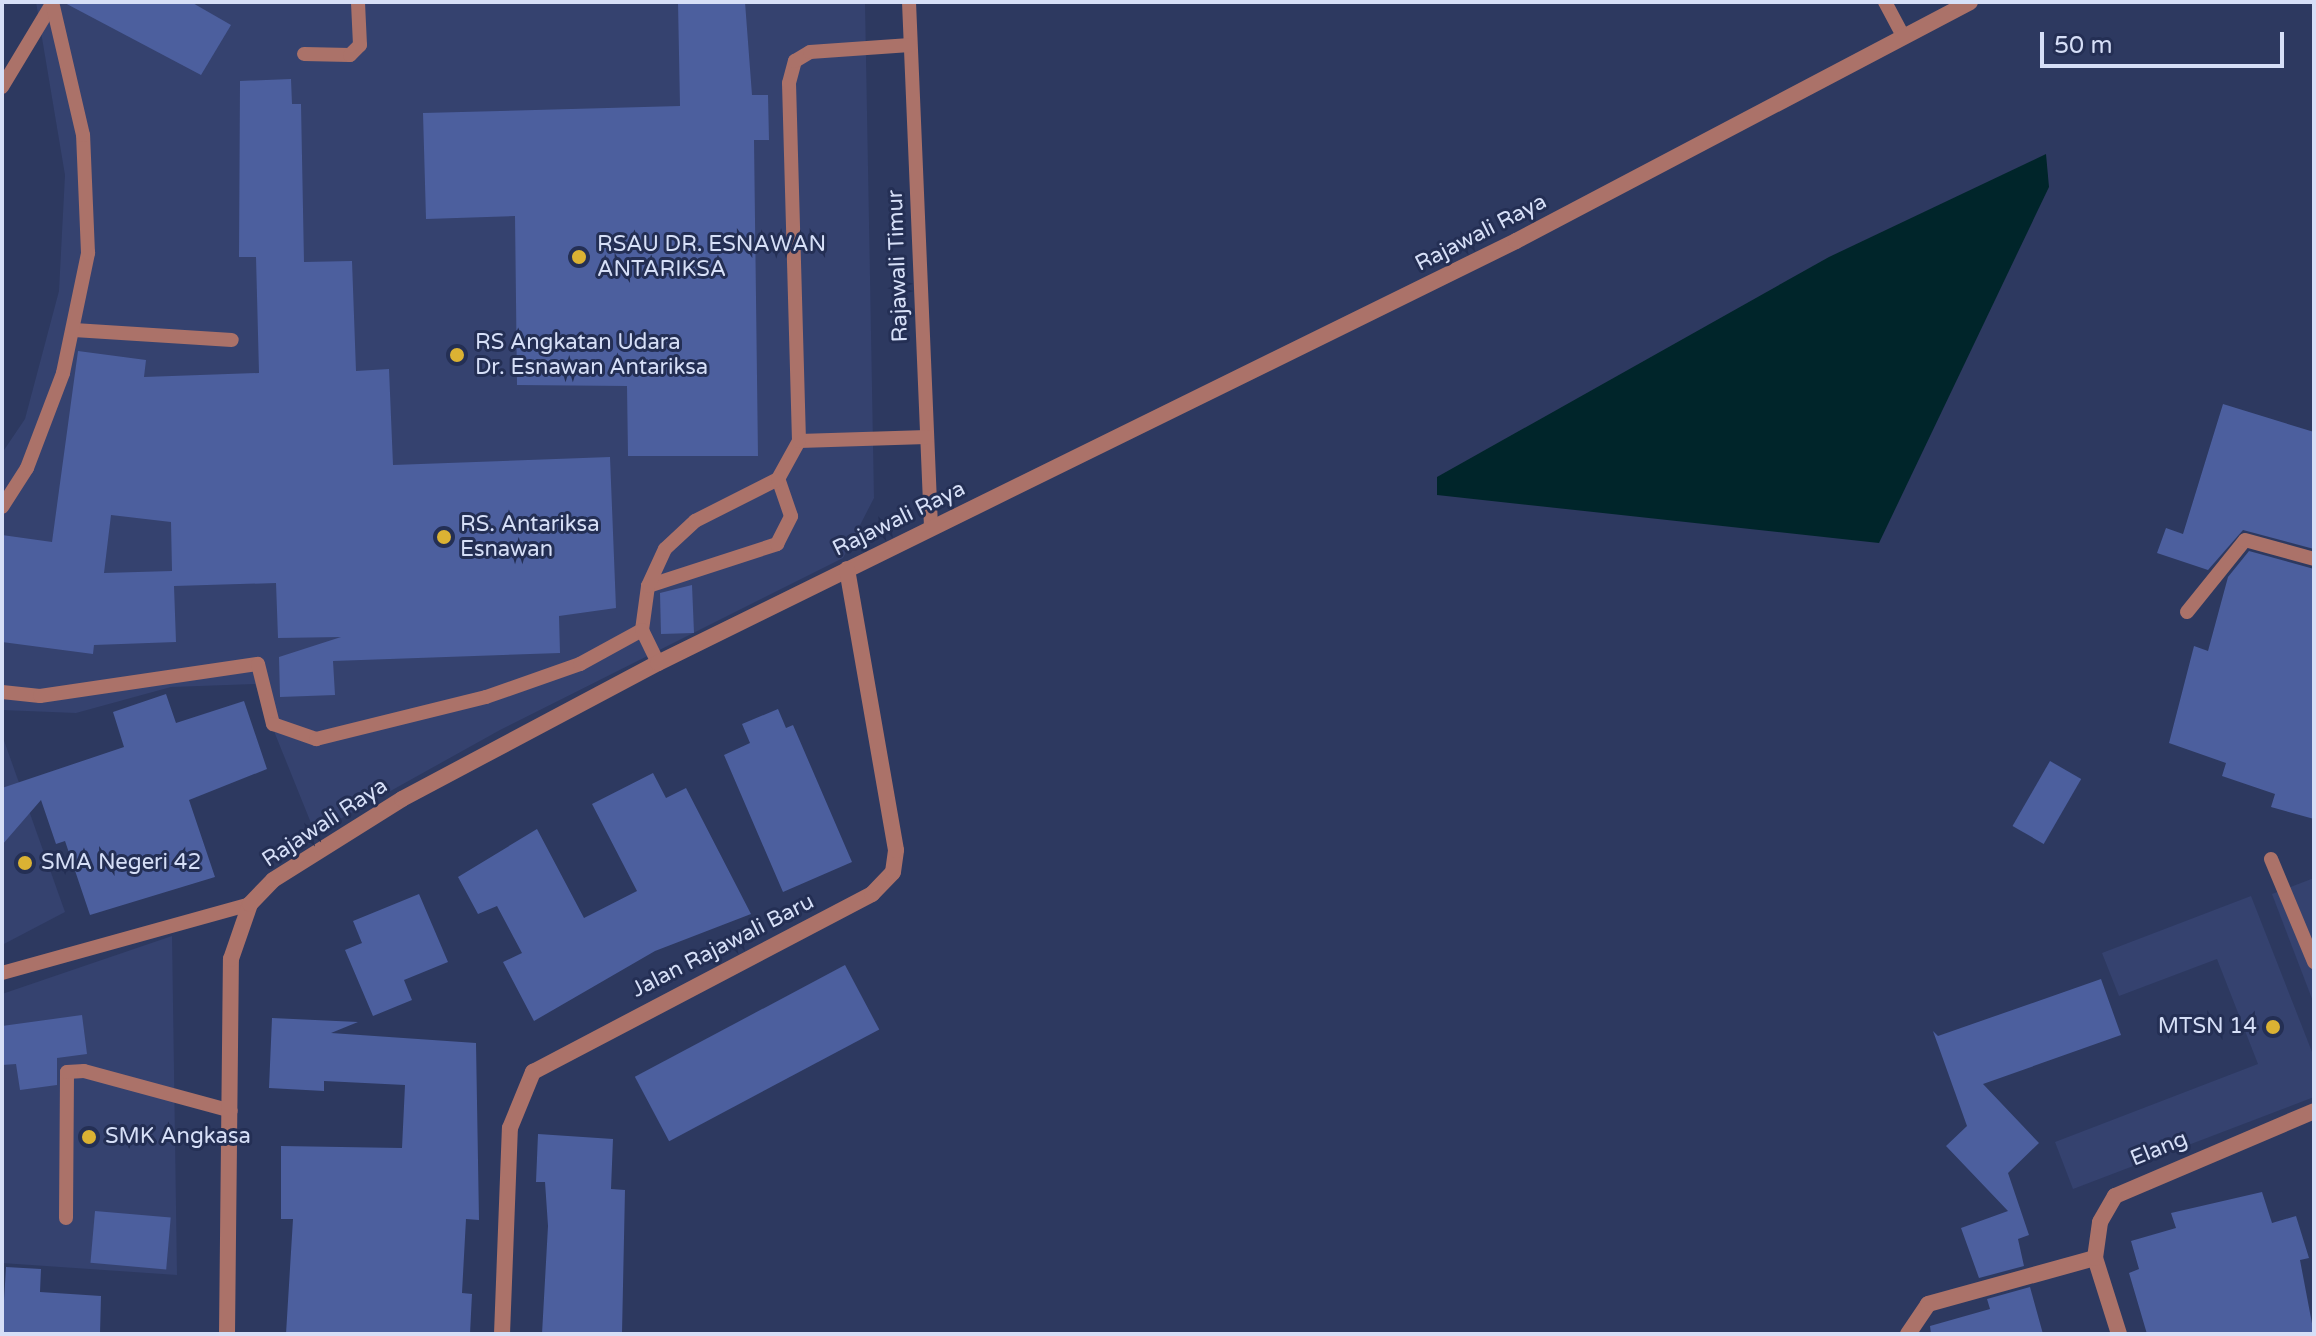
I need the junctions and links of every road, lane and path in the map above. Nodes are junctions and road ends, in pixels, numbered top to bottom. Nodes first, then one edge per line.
1 (358, 2) edge
2 (909, 2) edge
3 (1885, 2) edge
4 (1970, 2) edge
5 (51, 4) edge
6 (1903, 36) junction
7 (910, 45) junction
8 (304, 54) dead end
9 (2, 87) edge
10 (74, 330) junction
11 (232, 340) dead end
12 (927, 437) junction
13 (799, 441) junction
14 (778, 479) junction
15 (2, 507) edge
16 (931, 528) junction
17 (2314, 559) edge
18 (847, 569) junction
19 (648, 586) junction
20 (2187, 612) dead end
21 (642, 630) junction
22 (658, 663) junction
23 (2, 692) edge
24 (2271, 859) dead end
25 (250, 904) junction
26 (2314, 962) edge
27 (2, 973) edge
28 (231, 1111) junction
29 (2314, 1111) edge
30 (66, 1218) dead end
31 (2095, 1258) junction
32 (227, 1334) edge
33 (502, 1334) edge
34 (1908, 1334) edge
35 (2119, 1334) edge

1 - 8 lane
2 - 7 lane, Rajawali Timur
3 - 6 lane
4 - 6 street, Rajawali Raya
5 - 9 lane
5 - 10 lane
6 - 16 street, Rajawali Raya
7 - 12 lane, Rajawali Timur
7 - 13 lane
10 - 11 lane
10 - 15 lane
12 - 13 lane
12 - 16 lane, Rajawali Timur
13 - 14 lane
14 - 19 lane
14 - 19 lane
16 - 18 street, Rajawali Raya
17 - 20 lane
18 - 22 street, Rajawali Raya
18 - 33 street, Jalan Rajawali Baru
19 - 21 lane
21 - 22 lane
21 - 23 lane
22 - 25 street, Rajawali Raya
24 - 26 lane
25 - 27 lane
25 - 28 street
28 - 30 lane
28 - 32 street
29 - 31 street, Elang
31 - 34 street
31 - 35 street, Elang

